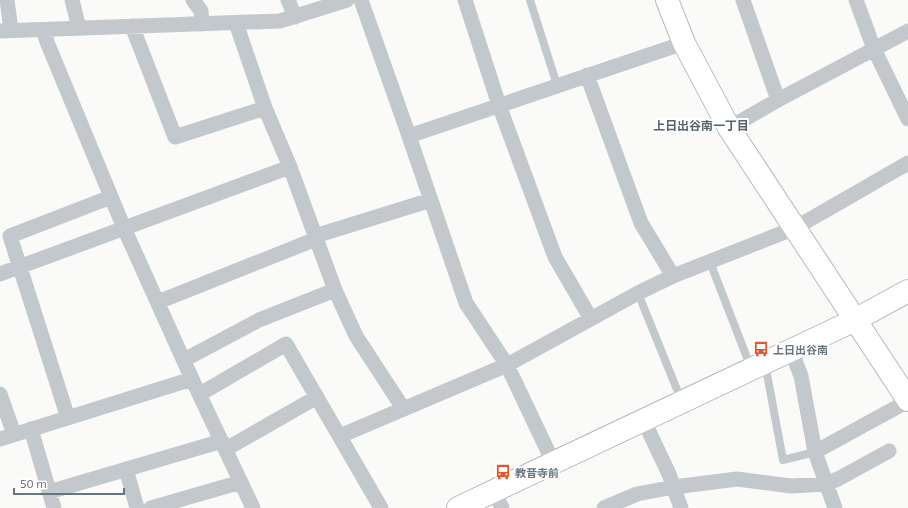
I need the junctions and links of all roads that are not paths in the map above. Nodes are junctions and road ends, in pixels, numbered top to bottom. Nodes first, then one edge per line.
1 (7, 0) edge
2 (72, 0) edge
3 (193, 0) edge
4 (288, 0) edge
5 (347, 0) edge
6 (361, 0) edge
7 (465, 0) edge
8 (530, 0) edge
9 (667, 0) edge
10 (743, 0) edge
11 (856, 0) edge
12 (294, 17) junction
13 (202, 24) junction
14 (236, 24) junction
15 (132, 26) junction
16 (80, 28) junction
17 (43, 30) junction
18 (5, 31) edge
19 (908, 31) edge
20 (684, 43) junction
21 (874, 49) junction
22 (587, 75) junction
23 (557, 85) junction
24 (778, 100) junction
25 (499, 105) junction
26 (265, 108) junction
27 (908, 120) edge
28 (729, 128) junction
29 (409, 136) junction
30 (908, 163) edge
31 (290, 168) junction
32 (111, 197) junction
33 (431, 200) junction
34 (124, 228) junction
35 (795, 228) junction
36 (316, 238) junction
37 (710, 262) junction
38 (19, 267) junction
39 (0, 274) edge
40 (673, 276) junction
41 (335, 290) junction
42 (908, 291) edge
43 (638, 293) junction
44 (158, 302) junction
45 (591, 318) junction
46 (855, 320) junction
47 (791, 350) junction
48 (184, 360) junction
49 (507, 365) junction
50 (756, 367) junction
51 (192, 379) junction
52 (0, 394) edge
53 (200, 394) junction
54 (317, 397) junction
55 (908, 400) edge
56 (682, 402) junction
57 (403, 408) junction
58 (68, 418) junction
59 (644, 421) junction
60 (31, 429) junction
61 (7, 436) edge
62 (340, 436) junction
63 (224, 445) junction
64 (889, 451) dead end
65 (815, 452) junction
66 (553, 462) junction
67 (126, 469) junction
68 (241, 482) junction
69 (826, 484) junction
70 (674, 487) junction
71 (49, 492) junction
72 (498, 499) edge
73 (54, 508) edge
74 (137, 508) edge
75 (151, 508) edge
76 (253, 508) edge
77 (381, 508) edge
78 (458, 508) edge
79 (604, 508) edge
80 (681, 508) edge
81 (835, 508) edge

1 - 18 street
2 - 16 street
3 - 13 street
4 - 12 street
5 - 12 street
6 - 29 street
7 - 25 street
8 - 23 lane
9 - 20 street
10 - 24 street
11 - 21 street
12 - 14 street
13 - 14 street
13 - 15 street
14 - 26 street
15 - 16 street
15 - 26 street
16 - 17 street
17 - 18 street
17 - 32 street
19 - 21 street
20 - 22 street
20 - 28 street
21 - 24 street
21 - 27 street
22 - 23 street
22 - 40 street
23 - 25 street
24 - 28 street
25 - 29 street
25 - 45 street
26 - 31 street
28 - 35 street
29 - 33 street
30 - 35 street
31 - 34 street
31 - 36 street
32 - 34 street
32 - 38 street
33 - 36 street
33 - 49 street
34 - 38 street
34 - 44 street
35 - 37 street
35 - 46 street
36 - 41 street
36 - 44 street
37 - 40 street
37 - 50 lane
38 - 39 street
38 - 58 street
40 - 43 street
41 - 48 street
41 - 57 street
42 - 46 street
43 - 45 street
43 - 56 lane
44 - 48 street
45 - 49 street
46 - 47 street
46 - 55 street
47 - 50 street
47 - 65 street
48 - 51 street
49 - 57 street
49 - 66 street
50 - 56 street
50 - 65 lane
51 - 53 street
51 - 58 street
52 - 61 street
53 - 54 street
53 - 63 street
54 - 62 street
54 - 63 street
55 - 65 street
56 - 59 street
57 - 62 street
58 - 60 street
59 - 66 street
59 - 70 street
60 - 61 street
60 - 71 street
62 - 77 street
63 - 67 street
63 - 68 street
64 - 69 street
65 - 69 street
66 - 72 street
67 - 71 street
67 - 74 street
68 - 75 street
68 - 76 street
69 - 70 street
69 - 81 street
70 - 79 street
70 - 80 street
71 - 73 street
72 - 78 street

